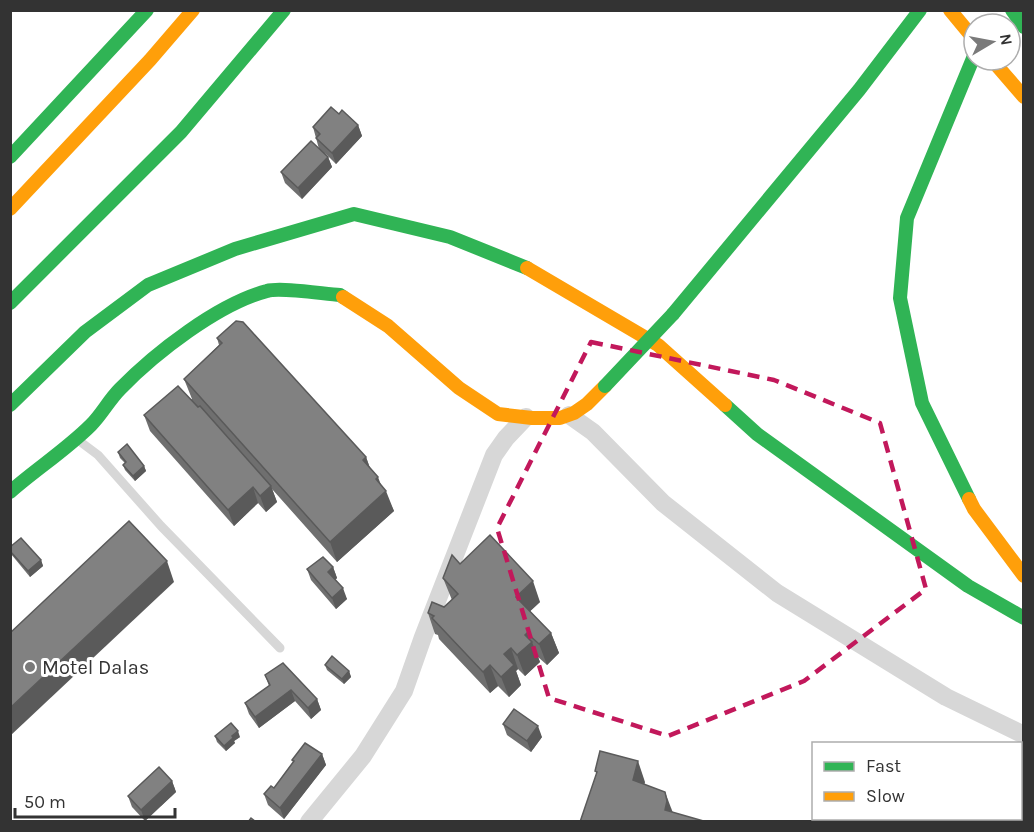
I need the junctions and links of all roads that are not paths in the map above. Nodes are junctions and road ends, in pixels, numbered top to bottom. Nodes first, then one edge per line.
1 (147, 10) edge
2 (193, 10) edge
3 (284, 10) edge
4 (920, 10) edge
5 (950, 10) edge
6 (1012, 10) edge
7 (962, 24) edge
8 (1023, 27) edge
9 (967, 72) edge
10 (1002, 72) edge
11 (1023, 97) edge
12 (10, 157) edge
13 (10, 209) edge
14 (10, 303) edge
15 (10, 405) edge
16 (569, 415) junction
17 (525, 417) junction
18 (76, 438) junction
19 (10, 492) edge
20 (1023, 576) edge
21 (1023, 618) edge
22 (280, 648) dead end
23 (1023, 735) edge
24 (309, 822) edge

1 - 12 main road
2 - 13 main road
3 - 14 main road
4 - 16 main road, bridge
5 - 7 main road
6 - 8 main road
9 - 20 main road
10 - 11 main road
15 - 21 main road
16 - 17 main road
16 - 23 street
17 - 18 main road
17 - 24 street
18 - 19 main road
18 - 22 lane

